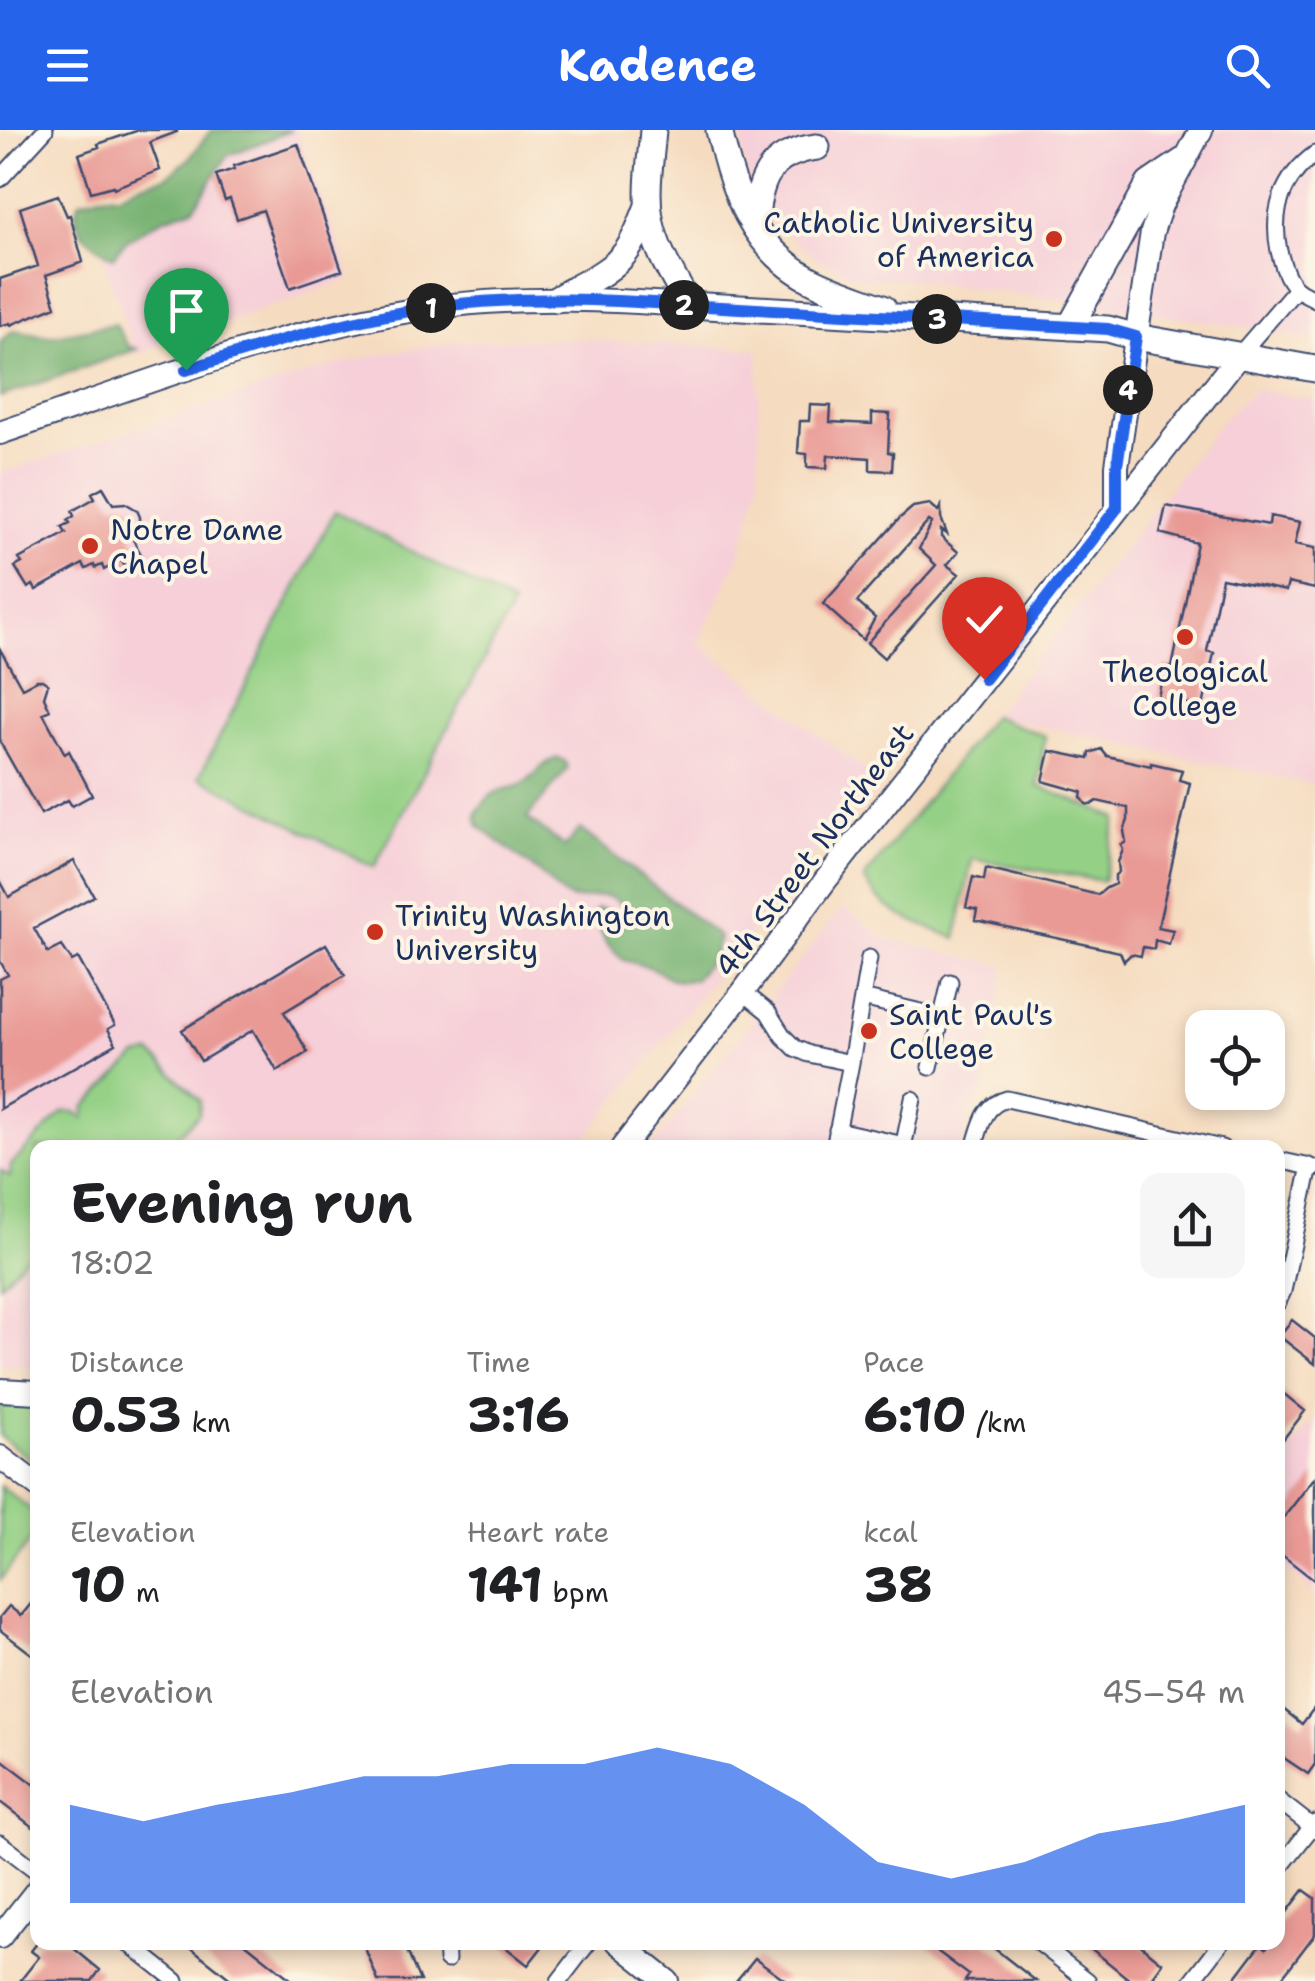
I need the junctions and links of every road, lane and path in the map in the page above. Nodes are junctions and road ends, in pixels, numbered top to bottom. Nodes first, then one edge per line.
1 (45, 130) edge
2 (654, 130) edge
3 (719, 130) edge
4 (1201, 130) edge
5 (817, 148) dead end
6 (1315, 154) edge
7 (1183, 161) junction
8 (0, 179) edge
9 (648, 206) junction
10 (755, 228) junction
11 (1296, 289) junction
12 (557, 299) junction
13 (1315, 299) edge
14 (689, 305) junction
15 (907, 317) junction
16 (1070, 327) junction
17 (1136, 337) junction
18 (1240, 354) junction
19 (1315, 369) edge
20 (0, 432) edge
21 (1117, 508) junction
22 (869, 958) dead end
23 (950, 982) dead end
24 (743, 992) junction
25 (862, 998) junction
26 (942, 1017) junction
27 (851, 1063) junction
28 (930, 1067) dead end
29 (914, 1099) dead end
30 (838, 1130) junction
31 (628, 1140) edge
32 (836, 1140) edge
33 (879, 1140) edge
34 (904, 1140) edge
35 (977, 1140) edge
36 (1187, 1140) edge
37 (1285, 1161) edge
38 (1312, 1167) edge
39 (1285, 1282) edge
40 (0, 1390) edge
41 (30, 1392) edge
42 (0, 1456) edge
43 (30, 1480) edge
44 (1285, 1805) edge
45 (1314, 1826) edge
46 (0, 1843) edge
47 (1285, 1861) edge
48 (30, 1866) edge
49 (30, 1899) edge
50 (0, 1937) edge
51 (137, 1950) edge
52 (446, 1950) edge
53 (583, 1950) edge
54 (628, 1950) edge
55 (1048, 1950) edge
56 (1216, 1950) edge
57 (447, 1960) dead end
58 (176, 1981) edge
59 (558, 1981) edge
60 (667, 1981) edge
61 (1088, 1981) edge
62 (1192, 1981) edge

1 - 8 street
2 - 9 main road
3 - 10 main road
4 - 7 street
5 - 10 main road
6 - 11 street
7 - 16 main road
7 - 17 street
9 - 12 main road
9 - 14 main road
10 - 15 main road
11 - 13 street
11 - 18 street
12 - 14 street
12 - 20 street
14 - 15 main road
15 - 16 main road
16 - 17 main road
17 - 18 main road
17 - 21 street
18 - 19 main road
18 - 21 street, 4th Street Northeast
21 - 24 street, 4th Street Northeast
22 - 25 street
23 - 26 street
24 - 27 street
24 - 31 street, 4th Street Northeast
25 - 26 street
25 - 27 street
26 - 28 street
27 - 30 street
29 - 34 street
30 - 32 street
30 - 33 street
35 - 36 street
37 - 38 street
38 - 39 street
40 - 41 street
42 - 43 street
44 - 45 street
45 - 47 street
46 - 48 street
49 - 50 street
51 - 58 street
52 - 57 street
53 - 59 street
54 - 60 street
55 - 61 street
56 - 62 street

